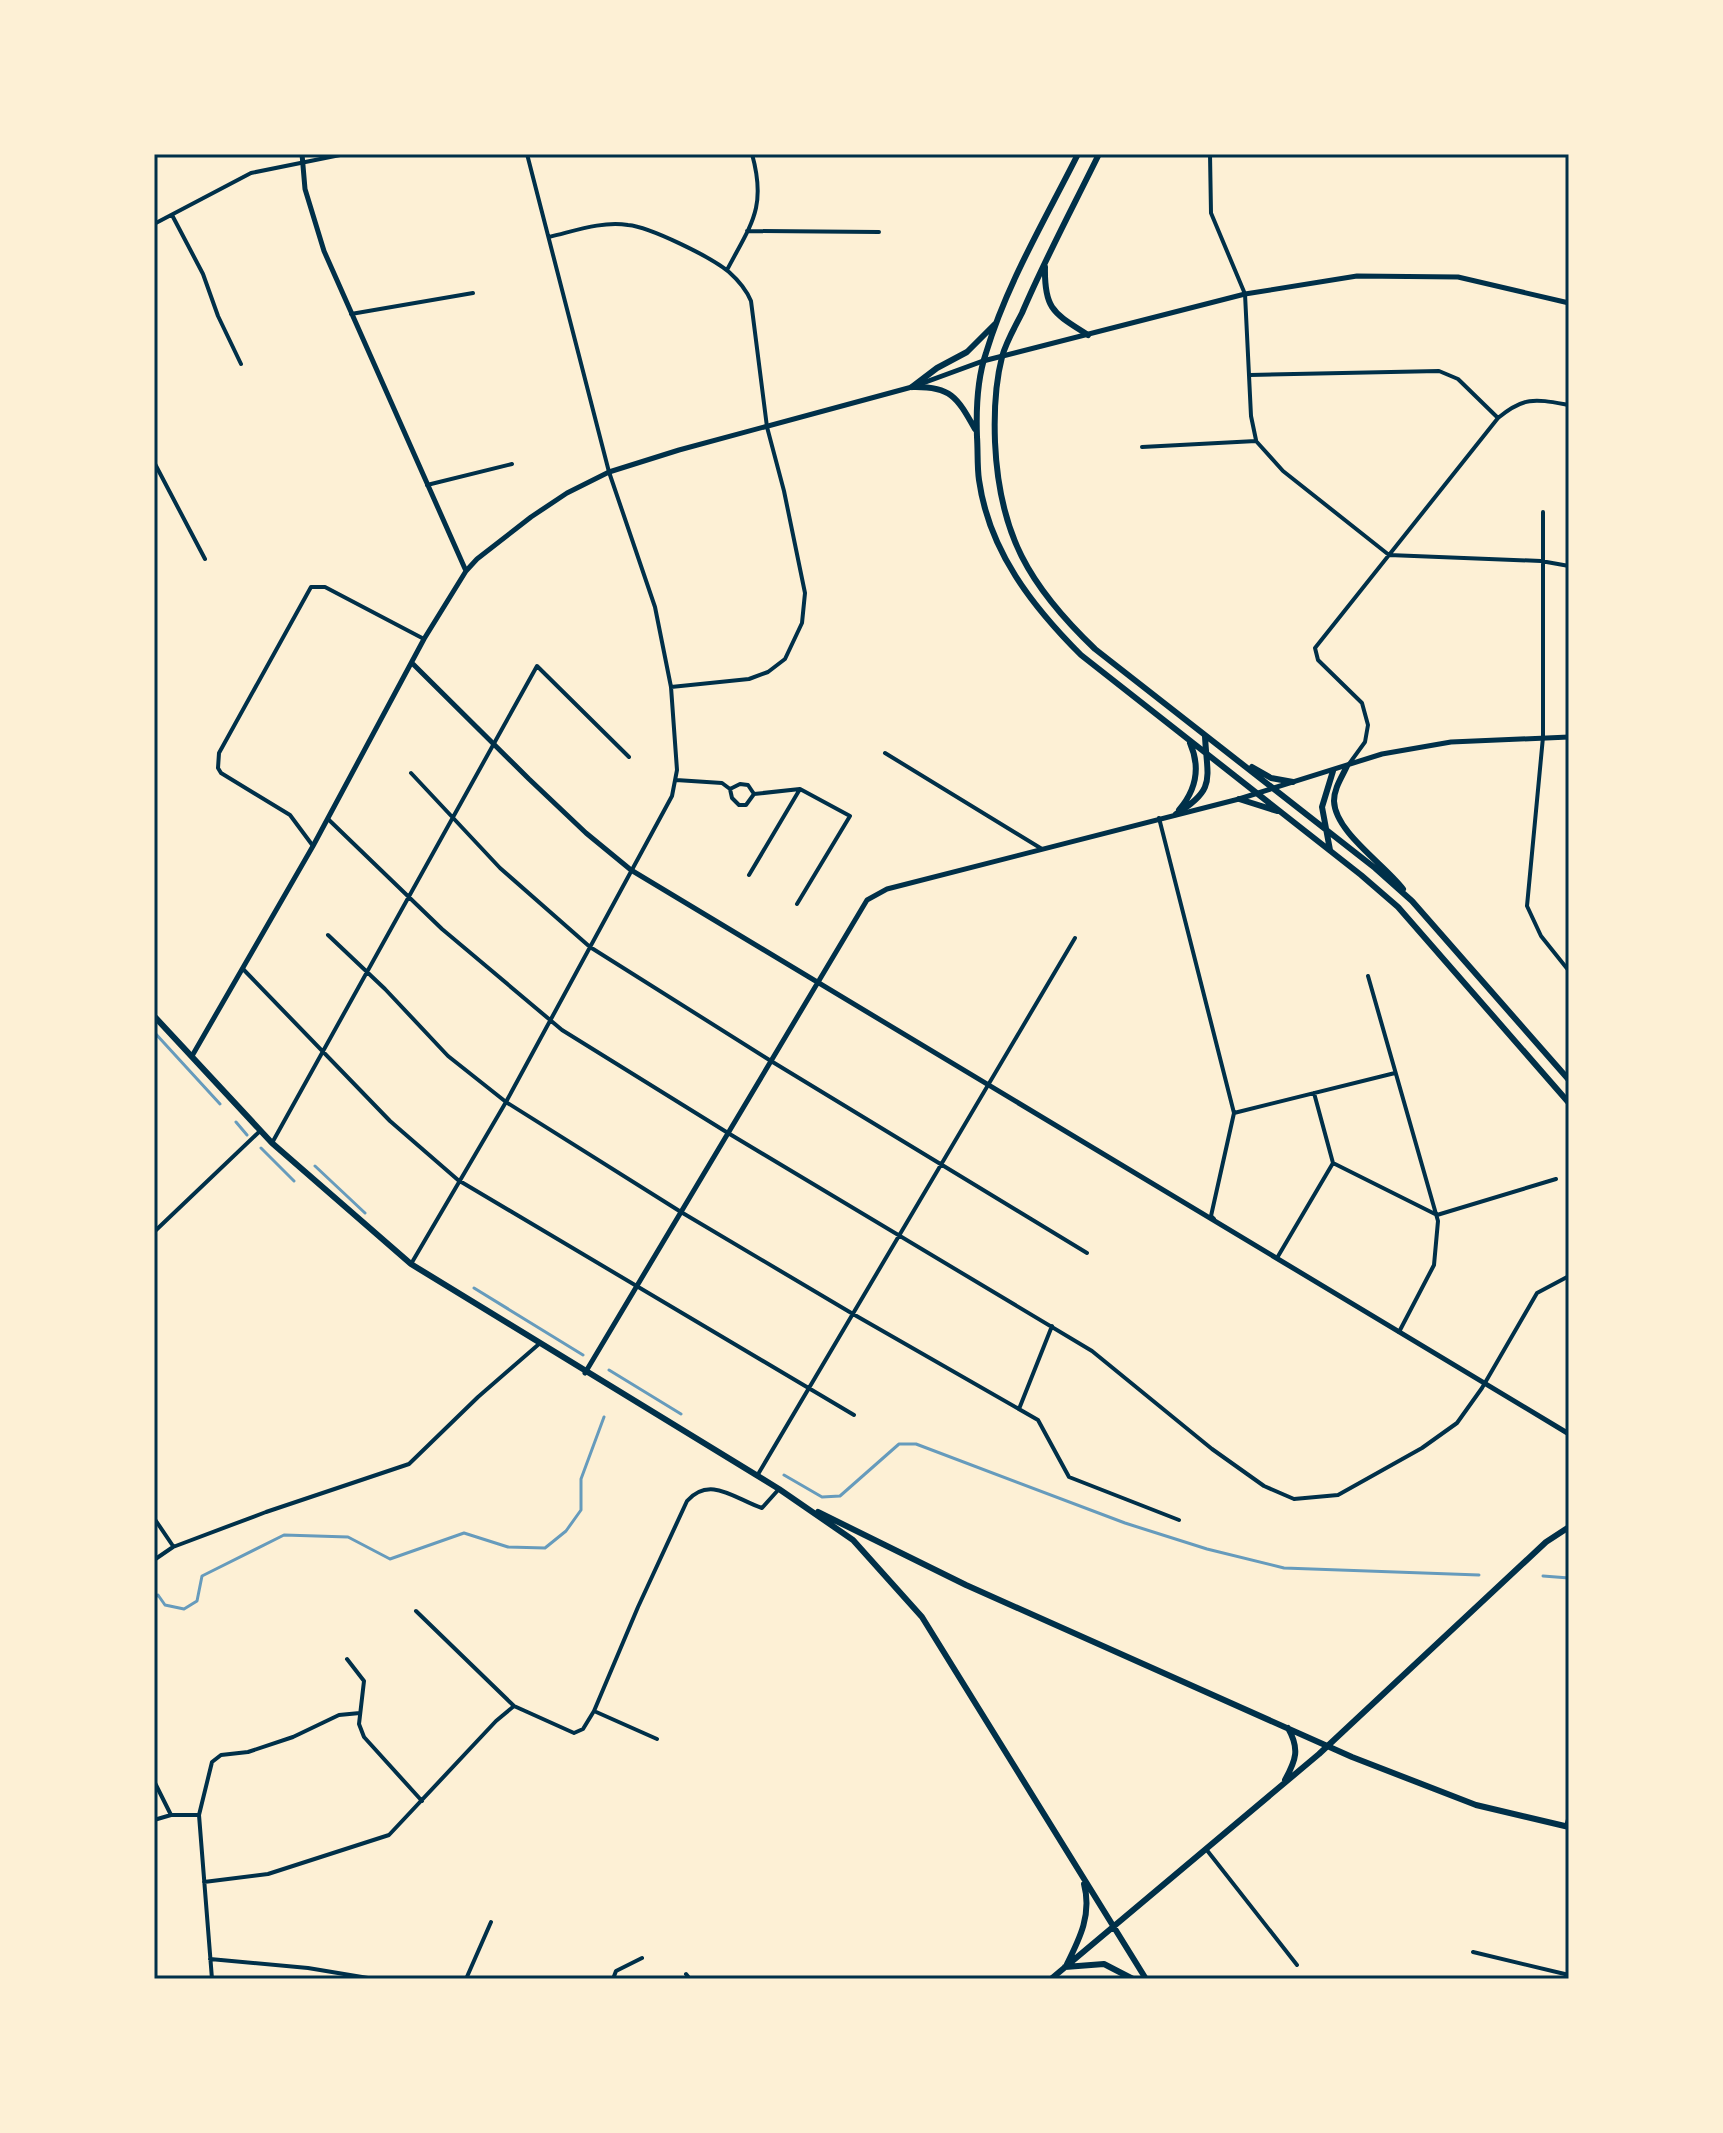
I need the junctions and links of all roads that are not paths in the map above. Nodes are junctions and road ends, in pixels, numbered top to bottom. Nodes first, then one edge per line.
1 (302, 154) edge
2 (345, 154) edge
3 (527, 154) edge
4 (752, 154) edge
5 (1078, 154) edge
6 (1099, 154) edge
7 (1210, 154) edge
8 (303, 162) junction
9 (172, 215) junction
10 (154, 224) edge
11 (747, 231) junction
12 (879, 232) dead end
13 (548, 238) junction
14 (1045, 263) junction
15 (727, 270) junction
16 (473, 293) dead end
17 (1245, 294) junction
18 (1569, 303) edge
19 (351, 314) junction
20 (998, 321) junction
21 (1088, 335) junction
22 (1002, 357) junction
23 (983, 361) junction
24 (241, 364) dead end
25 (1248, 375) junction
26 (912, 387) junction
27 (1569, 405) edge
28 (1498, 418) junction
29 (767, 427) junction
30 (977, 433) junction
31 (1256, 441) junction
32 (1142, 447) dead end
33 (154, 462) edge
34 (512, 464) dead end
35 (609, 472) junction
36 (427, 485) junction
37 (1543, 512) dead end
38 (1389, 555) junction
39 (205, 559) dead end
40 (1541, 561) junction
41 (1569, 566) edge
42 (466, 571) junction
43 (424, 639) junction
44 (413, 664) junction
45 (671, 687) junction
46 (1205, 735) junction
47 (1543, 737) junction
48 (1569, 737) edge
49 (1188, 740) junction
50 (494, 742) junction
51 (885, 753) dead end
52 (1206, 753) junction
53 (629, 757) dead end
54 (1233, 757) junction
55 (1347, 766) junction
56 (1333, 771) junction
57 (411, 773) dead end
58 (676, 780) junction
59 (1293, 782) junction
60 (1274, 788) junction
61 (730, 789) junction
62 (800, 789) junction
63 (1258, 793) junction
64 (754, 794) junction
65 (1239, 799) junction
66 (1284, 813) junction
67 (1176, 814) junction
68 (451, 817) junction
69 (1159, 818) junction
70 (328, 819) junction
71 (1327, 829) junction
72 (313, 846) junction
73 (1042, 849) junction
74 (1330, 850) junction
75 (631, 870) junction
76 (749, 875) dead end
77 (409, 894) junction
78 (1412, 901) junction
79 (797, 904) dead end
80 (328, 935) dead end
81 (1075, 938) dead end
82 (590, 947) junction
83 (243, 969) junction
84 (367, 971) junction
85 (1569, 971) edge
86 (1368, 976) dead end
87 (818, 982) junction
88 (154, 1016) edge
89 (550, 1021) junction
90 (323, 1050) junction
91 (192, 1056) junction
92 (771, 1061) junction
93 (1395, 1073) junction
94 (1569, 1080) edge
95 (987, 1085) junction
96 (1314, 1093) junction
97 (506, 1102) junction
98 (1569, 1103) edge
99 (1234, 1113) junction
100 (260, 1131) junction
101 (728, 1133) junction
102 (272, 1143) junction
103 (942, 1163) junction
104 (1333, 1163) junction
105 (1556, 1179) dead end
106 (458, 1180) junction
107 (681, 1212) junction
108 (1437, 1215) junction
109 (1218, 1223) junction
110 (154, 1232) edge
111 (899, 1236) junction
112 (1087, 1253) dead end
113 (1277, 1258) junction
114 (411, 1264) junction
115 (1569, 1276) edge
116 (637, 1287) junction
117 (853, 1314) junction
118 (1052, 1326) junction
119 (1399, 1332) junction
120 (539, 1344) junction
121 (585, 1373) junction
122 (1485, 1383) junction
123 (809, 1389) junction
124 (1019, 1409) junction
125 (854, 1415) dead end
126 (1569, 1434) edge
127 (757, 1476) junction
128 (779, 1489) junction
129 (811, 1509) junction
130 (154, 1518) edge
131 (1179, 1520) dead end
132 (1569, 1527) edge
133 (173, 1547) junction
134 (154, 1560) edge
135 (416, 1611) dead end
136 (347, 1659) dead end
137 (514, 1706) junction
138 (594, 1711) junction
139 (360, 1713) junction
140 (1286, 1726) junction
141 (657, 1739) dead end
142 (1328, 1745) junction
143 (154, 1781) edge
144 (1284, 1784) junction
145 (422, 1801) junction
146 (171, 1815) junction
147 (199, 1815) junction
148 (1569, 1816) edge
149 (154, 1820) edge
150 (1568, 1827) edge
151 (1206, 1849) junction
152 (1081, 1874) junction
153 (204, 1882) junction
154 (491, 1922) dead end
155 (1113, 1926) junction
156 (1473, 1952) dead end
157 (642, 1958) dead end
158 (210, 1959) junction
159 (1297, 1965) dead end
160 (1065, 1967) junction
161 (1569, 1975) edge
162 (212, 1979) edge
163 (374, 1979) edge
164 (466, 1979) edge
165 (613, 1979) edge
166 (1051, 1979) edge
167 (1133, 1979) edge
168 (1146, 1979) edge

1 - 8 street
2 - 8 street
3 - 13 street
4 - 11 street
5 - 20 main road
6 - 14 main road
7 - 17 street
8 - 9 street
8 - 19 street
9 - 10 street
9 - 24 street
11 - 12 street
11 - 15 street
13 - 15 street
13 - 35 street
14 - 21 main road
14 - 22 main road
15 - 29 street
16 - 19 street
17 - 18 street
17 - 21 street
17 - 25 street
19 - 36 street
20 - 23 main road
20 - 26 main road
21 - 22 street
22 - 23 street
22 - 46 main road
23 - 26 street
23 - 30 main road
25 - 28 street
25 - 31 street
26 - 29 street
26 - 30 main road
27 - 28 street
28 - 38 street
29 - 35 street
29 - 45 street
30 - 49 main road
31 - 32 street
31 - 38 street
33 - 39 street
34 - 36 street
35 - 42 street
35 - 45 street
36 - 42 street
37 - 40 street
38 - 40 street
38 - 55 street
40 - 41 street
40 - 47 street
42 - 43 street
43 - 44 street
43 - 72 street
44 - 50 street
44 - 70 street
45 - 58 street
46 - 52 main road
46 - 54 main road
47 - 48 street
47 - 55 street
47 - 85 street
49 - 52 main road
49 - 67 main road
50 - 53 street
50 - 68 street
50 - 75 street
51 - 73 street
52 - 63 main road
52 - 67 main road
54 - 59 main road
54 - 60 main road
55 - 56 street
55 - 78 main road
56 - 59 street
56 - 71 main road
57 - 68 street
58 - 61 street
58 - 75 street
59 - 60 street
60 - 63 street
60 - 71 main road
61 - 64 street
61 - 64 street
62 - 64 street
62 - 76 street
62 - 79 street
63 - 65 street
63 - 66 main road
65 - 66 main road
65 - 67 street
66 - 74 main road
67 - 69 street
68 - 77 street
68 - 82 street
69 - 73 street
69 - 99 street
70 - 72 street
70 - 77 street
71 - 74 main road
71 - 78 main road
72 - 83 street
73 - 87 street
74 - 98 main road
75 - 82 street
75 - 87 street
77 - 84 street
77 - 89 street
78 - 94 main road
80 - 84 street
81 - 95 street
82 - 89 street
82 - 92 street
83 - 90 street
83 - 91 street
84 - 90 street
84 - 97 street
86 - 93 street
87 - 92 street
87 - 95 street
88 - 91 main road
89 - 97 street
89 - 101 street
90 - 102 street
90 - 106 street
91 - 100 main road
92 - 101 street
92 - 103 street
93 - 96 street
93 - 108 street
95 - 103 street
95 - 109 street
96 - 99 street
96 - 104 street
97 - 106 street
97 - 107 street
99 - 109 street
100 - 102 main road
100 - 110 street
101 - 107 street
101 - 111 street
102 - 114 main road
103 - 111 street
103 - 112 street
104 - 108 street
104 - 113 street
105 - 108 street
106 - 114 street
106 - 116 street
107 - 116 street
107 - 117 street
108 - 119 street
109 - 113 street
111 - 117 street
111 - 118 street
113 - 119 street
114 - 120 main road
115 - 122 street
116 - 121 street
116 - 123 street
117 - 123 street
117 - 124 street
118 - 122 street
118 - 124 street
119 - 122 street
120 - 121 main road
120 - 133 street
121 - 127 main road
122 - 126 street
123 - 125 street
123 - 127 street
124 - 131 street
127 - 128 main road
128 - 129 main road
128 - 138 street
129 - 140 main road
129 - 152 main road
130 - 133 street
132 - 142 main road
133 - 134 street
135 - 137 street
136 - 139 street
137 - 138 street
137 - 145 street
138 - 141 street
139 - 145 street
139 - 147 street
140 - 142 main road
140 - 144 main road
142 - 144 main road
142 - 150 main road
143 - 146 street
144 - 151 main road
145 - 153 street
146 - 147 street
146 - 149 street
147 - 153 street
148 - 150 street
151 - 155 main road
151 - 159 street
152 - 155 main road
152 - 160 main road
153 - 158 street
154 - 164 street
155 - 160 main road
155 - 168 main road
156 - 161 street
157 - 165 street
158 - 162 street
158 - 163 street
160 - 166 main road
160 - 167 main road

